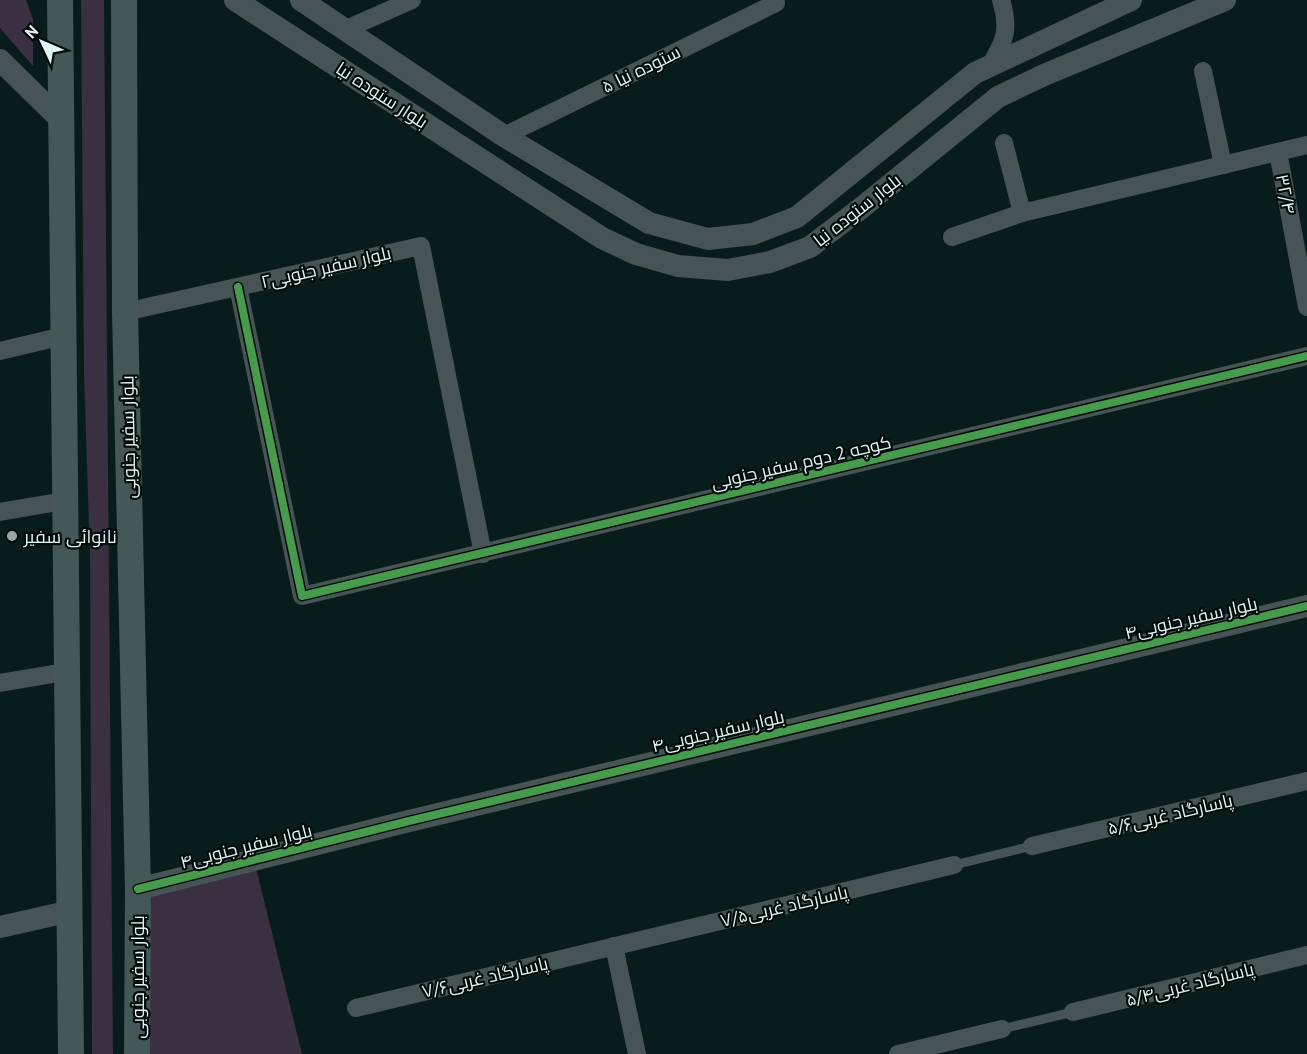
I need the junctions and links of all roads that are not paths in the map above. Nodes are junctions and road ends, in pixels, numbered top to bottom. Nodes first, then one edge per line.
1 (60, 0) edge
2 (235, 0) edge
3 (301, 0) edge
4 (412, 0) edge
5 (775, 0) edge
6 (1001, 0) edge
7 (1131, 0) edge
8 (1225, 0) edge
9 (126, 1) edge
10 (344, 30) junction
11 (0, 60) edge
12 (990, 66) junction
13 (1203, 71) dead end
14 (61, 120) junction
15 (504, 136) junction
16 (1004, 142) dead end
17 (1307, 145) edge
18 (1278, 152) junction
19 (1223, 165) junction
20 (1022, 213) junction
21 (952, 237) dead end
22 (238, 287) junction
23 (1307, 307) edge
24 (125, 312) junction
25 (63, 336) junction
26 (0, 351) edge
27 (1307, 356) edge
28 (64, 501) junction
29 (0, 512) edge
30 (483, 554) junction
31 (1307, 606) edge
32 (65, 672) junction
33 (0, 683) edge
34 (1307, 781) edge
35 (1032, 846) joint
36 (954, 865) joint
37 (138, 889) junction
38 (71, 911) junction
39 (0, 927) edge
40 (614, 946) junction
41 (1307, 955) edge
42 (356, 1008) dead end
43 (1073, 1012) joint
44 (1002, 1029) joint
45 (71, 1054) edge
46 (137, 1054) edge
47 (637, 1054) edge
48 (898, 1054) edge

1 - 14 main road
2 - 8 street, بلوار ستوده نیا
3 - 10 street, بلوار ستوده نیا
4 - 10 street
5 - 15 street, ستوده نیا ۵
6 - 12 street
7 - 12 street, بلوار ستوده نیا
9 - 24 main road, بلوار سفیر جنوبی
10 - 15 street, بلوار ستوده نیا
11 - 14 street
12 - 15 street, بلوار ستوده نیا
13 - 19 street
14 - 25 main road
16 - 20 street
17 - 18 street
18 - 19 street
18 - 23 street, ۳۲/۴
19 - 20 street
20 - 21 street
22 - 24 street, بلوار سفیر جنوبی۲
22 - 30 street, کوچه 2 دوم سفیر جنوبی
22 - 30 street, بلوار سفیر جنوبی۲
24 - 37 main road, بلوار سفیر جنوبی
25 - 26 street
25 - 28 main road
27 - 30 street, کوچه 2 دوم سفیر جنوبی
28 - 29 street
28 - 32 main road
31 - 37 street, بلوار سفیر جنوبی۴
32 - 33 street
32 - 38 main road
34 - 35 street, پاسارگاد غربی۵/۶
35 - 36 lane
36 - 40 street, پاسارگاد غربی۷/۵
37 - 46 main road, بلوار سفیر جنوبی
38 - 39 street
38 - 45 main road
40 - 42 street, پاسارگاد غربی۷/۶
40 - 47 street
41 - 43 street, پاسارگاد غربی۵/۴
43 - 44 lane
44 - 48 street

